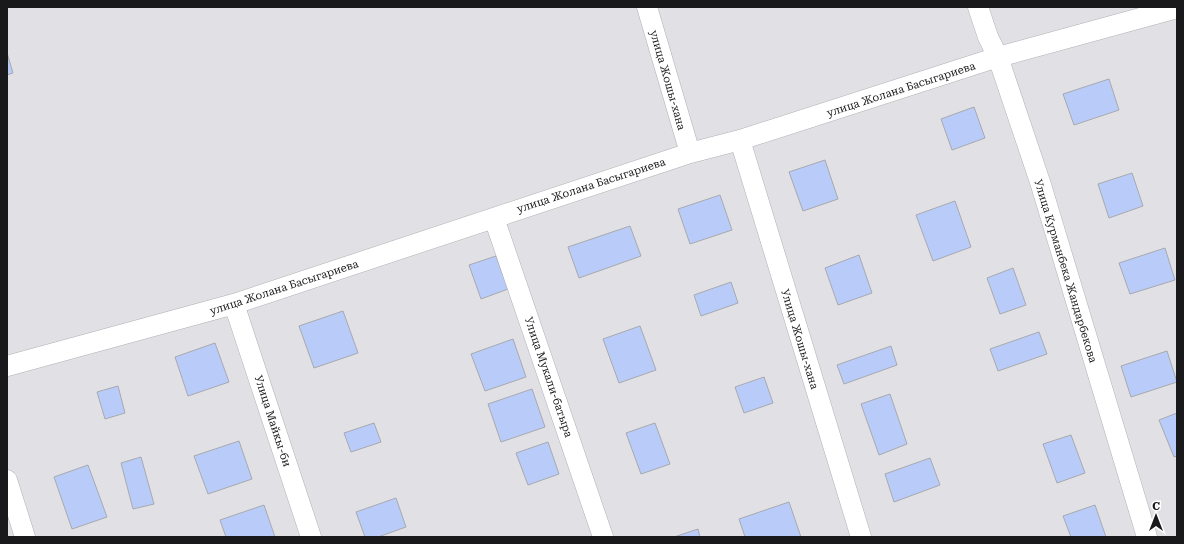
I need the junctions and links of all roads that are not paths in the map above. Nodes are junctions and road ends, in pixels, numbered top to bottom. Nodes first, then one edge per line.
1 (647, 7) edge
2 (978, 7) edge
3 (1177, 8) edge
4 (998, 57) junction
5 (740, 140) junction
6 (690, 153) junction
7 (494, 218) junction
8 (234, 304) junction
9 (7, 366) edge
10 (7, 480) edge
11 (25, 537) edge
12 (311, 537) edge
13 (603, 537) edge
14 (860, 537) edge
15 (1147, 537) edge

1 - 6 street, улица Жошы-хана
2 - 4 street, Улица Курманбека Жандарбекова
3 - 4 street, улица Жолана Басыгариева
4 - 5 street, улица Жолана Басыгариева
4 - 15 street, Улица Курманбека Жандарбекова
5 - 6 street, улица Жолана Басыгариева
5 - 14 street, Улица Жошы-хана
6 - 7 street, улица Жолана Басыгариева
7 - 8 street, улица Жолана Басыгариева
7 - 13 street, Улица Мукали-батыра
8 - 9 street, улица Жолана Басыгариева
8 - 12 street, Улица Майкы-би
10 - 11 street

